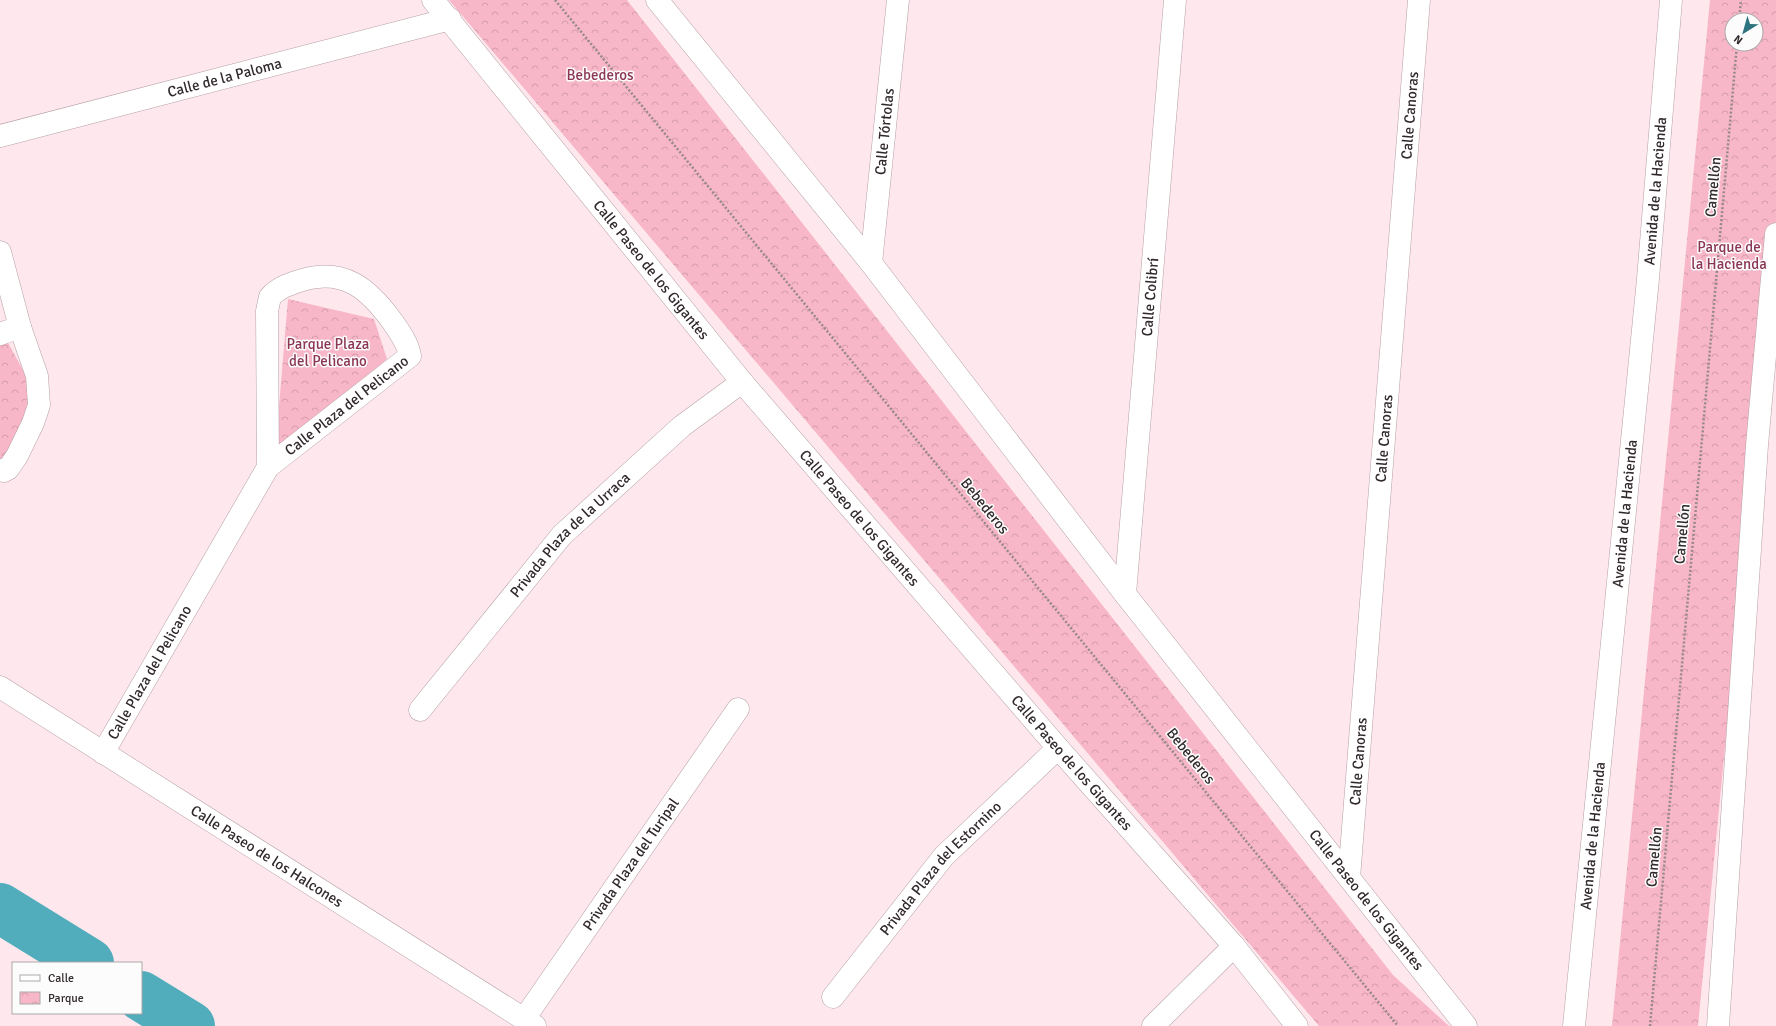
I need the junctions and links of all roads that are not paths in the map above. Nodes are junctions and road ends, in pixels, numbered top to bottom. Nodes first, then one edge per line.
1 (433, 0) edge
2 (657, 0) edge
3 (898, 0) edge
4 (1175, 0) edge
5 (1420, 0) edge
6 (1671, 0) edge
7 (450, 19) junction
8 (0, 136) edge
9 (1776, 234) edge
10 (0, 252) edge
11 (871, 263) junction
12 (20, 327) junction
13 (0, 334) edge
14 (742, 382) junction
15 (268, 467) junction
16 (0, 470) edge
17 (1125, 594) junction
18 (0, 686) edge
19 (738, 709) dead end
20 (420, 710) dead end
21 (1058, 748) junction
22 (103, 753) junction
23 (1349, 878) junction
24 (1234, 946) junction
25 (833, 997) dead end
26 (529, 1023) edge
27 (1153, 1026) edge
28 (1297, 1026) edge
29 (1466, 1026) edge
30 (1574, 1026) edge
31 (1718, 1026) edge

1 - 7 street, Calle Paseo de los Gigantes
2 - 11 street, Calle Paseo de los Gigantes
3 - 11 street, Calle Tórtolas
4 - 17 street, Calle Colibrí
5 - 23 street, Calle Canoras
6 - 30 street, Avenida de la Hacienda
7 - 8 street, Calle de la Paloma
7 - 14 street, Calle Paseo de los Gigantes
9 - 31 street
10 - 12 street
11 - 17 street, Calle Paseo de los Gigantes
12 - 13 street
12 - 16 street
14 - 20 street, Privada Plaza de la Urraca
14 - 21 street, Calle Paseo de los Gigantes
15 - 15 street, Calle Plaza del Pelicano
15 - 22 street, Calle Plaza del Pelicano
17 - 23 street, Calle Paseo de los Gigantes
18 - 22 street, Calle Paseo de los Halcones
19 - 26 street, Privada Plaza del Turipal
21 - 24 street, Calle Paseo de los Gigantes
21 - 25 street, Privada Plaza del Estornino
22 - 26 street, Calle Paseo de los Halcones
23 - 29 street, Calle Paseo de los Gigantes
24 - 27 street
24 - 28 street, Calle Paseo de los Gigantes

